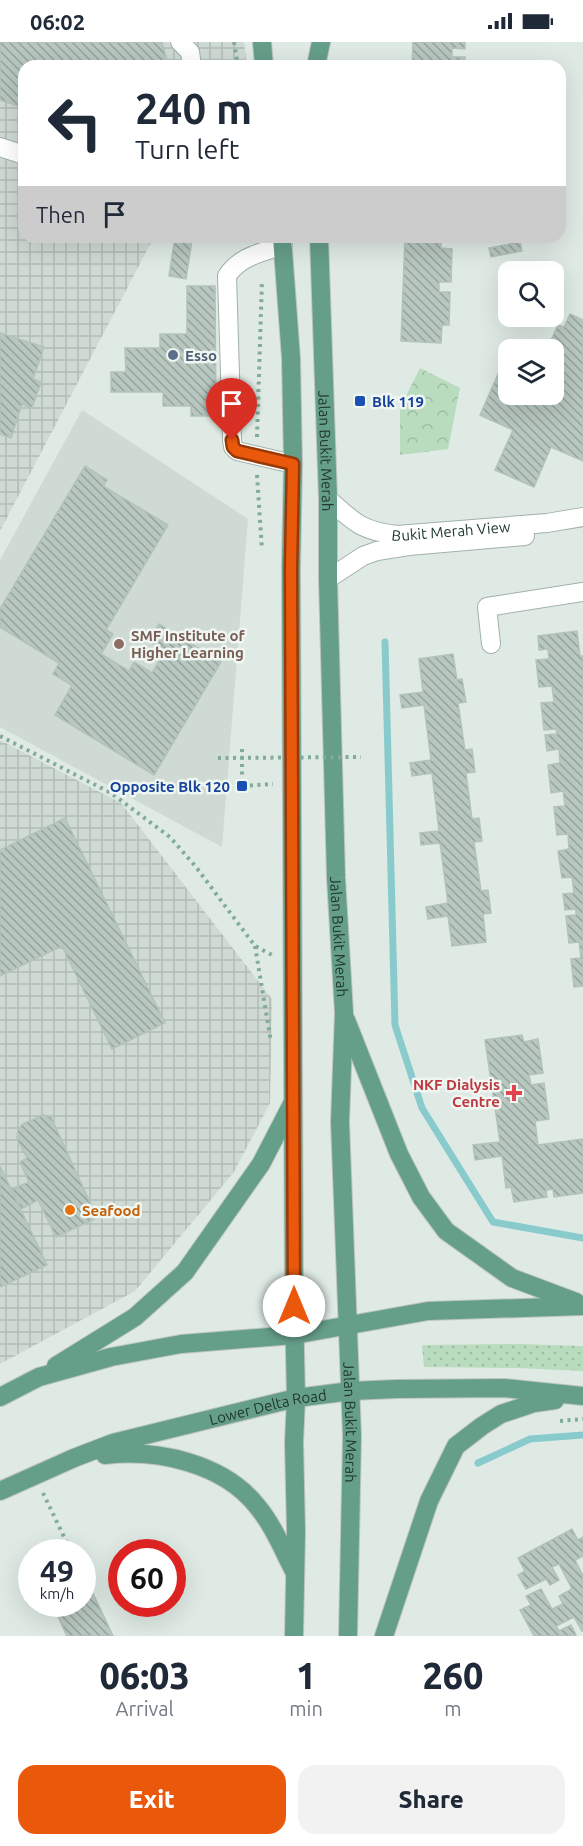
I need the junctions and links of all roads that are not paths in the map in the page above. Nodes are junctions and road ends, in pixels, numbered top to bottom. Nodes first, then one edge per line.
1 (180, 42) edge
2 (308, 42) edge
3 (321, 42) edge
4 (191, 60) edge
5 (310, 60) edge
6 (317, 60) edge
7 (0, 147) edge
8 (18, 153) edge
9 (279, 243) edge
10 (283, 243) edge
11 (319, 243) edge
12 (293, 464) junction
13 (328, 499) junction
14 (583, 517) edge
15 (583, 529) edge
16 (328, 579) junction
17 (583, 592) edge
18 (491, 645) dead end
19 (344, 1013) junction
20 (293, 1101) junction
21 (583, 1305) edge
22 (347, 1325) junction
23 (294, 1335) junction
24 (39, 1377) junction
25 (351, 1392) junction
26 (580, 1396) edge
27 (0, 1397) edge
28 (297, 1398) junction
29 (74, 1458) junction
30 (0, 1491) edge
31 (295, 1573) junction
32 (294, 1636) edge
33 (348, 1636) edge
34 (384, 1636) edge

1 - 4 street
2 - 5 main road
3 - 6 main road
7 - 8 street
9 - 12 street
10 - 12 main road
11 - 13 main road, Jalan Bukit Merah
12 - 20 main road
13 - 14 street, Bukit Merah View
13 - 16 main road, Jalan Bukit Merah
15 - 16 street, Bukit Merah View
16 - 19 main road, Jalan Bukit Merah
17 - 18 street
19 - 21 main road
19 - 22 main road, Jalan Bukit Merah
20 - 23 main road
20 - 24 main road
21 - 22 main road
22 - 23 main road
22 - 25 main road, Jalan Bukit Merah
23 - 24 main road
23 - 28 main road
24 - 27 main road
25 - 26 main road, Lower Delta Road
25 - 28 main road, Lower Delta Road
25 - 33 main road, Jalan Bukit Merah
26 - 34 main road
28 - 29 main road, Lower Delta Road
28 - 31 main road
29 - 30 main road, Lower Delta Road
29 - 31 main road
31 - 32 main road

